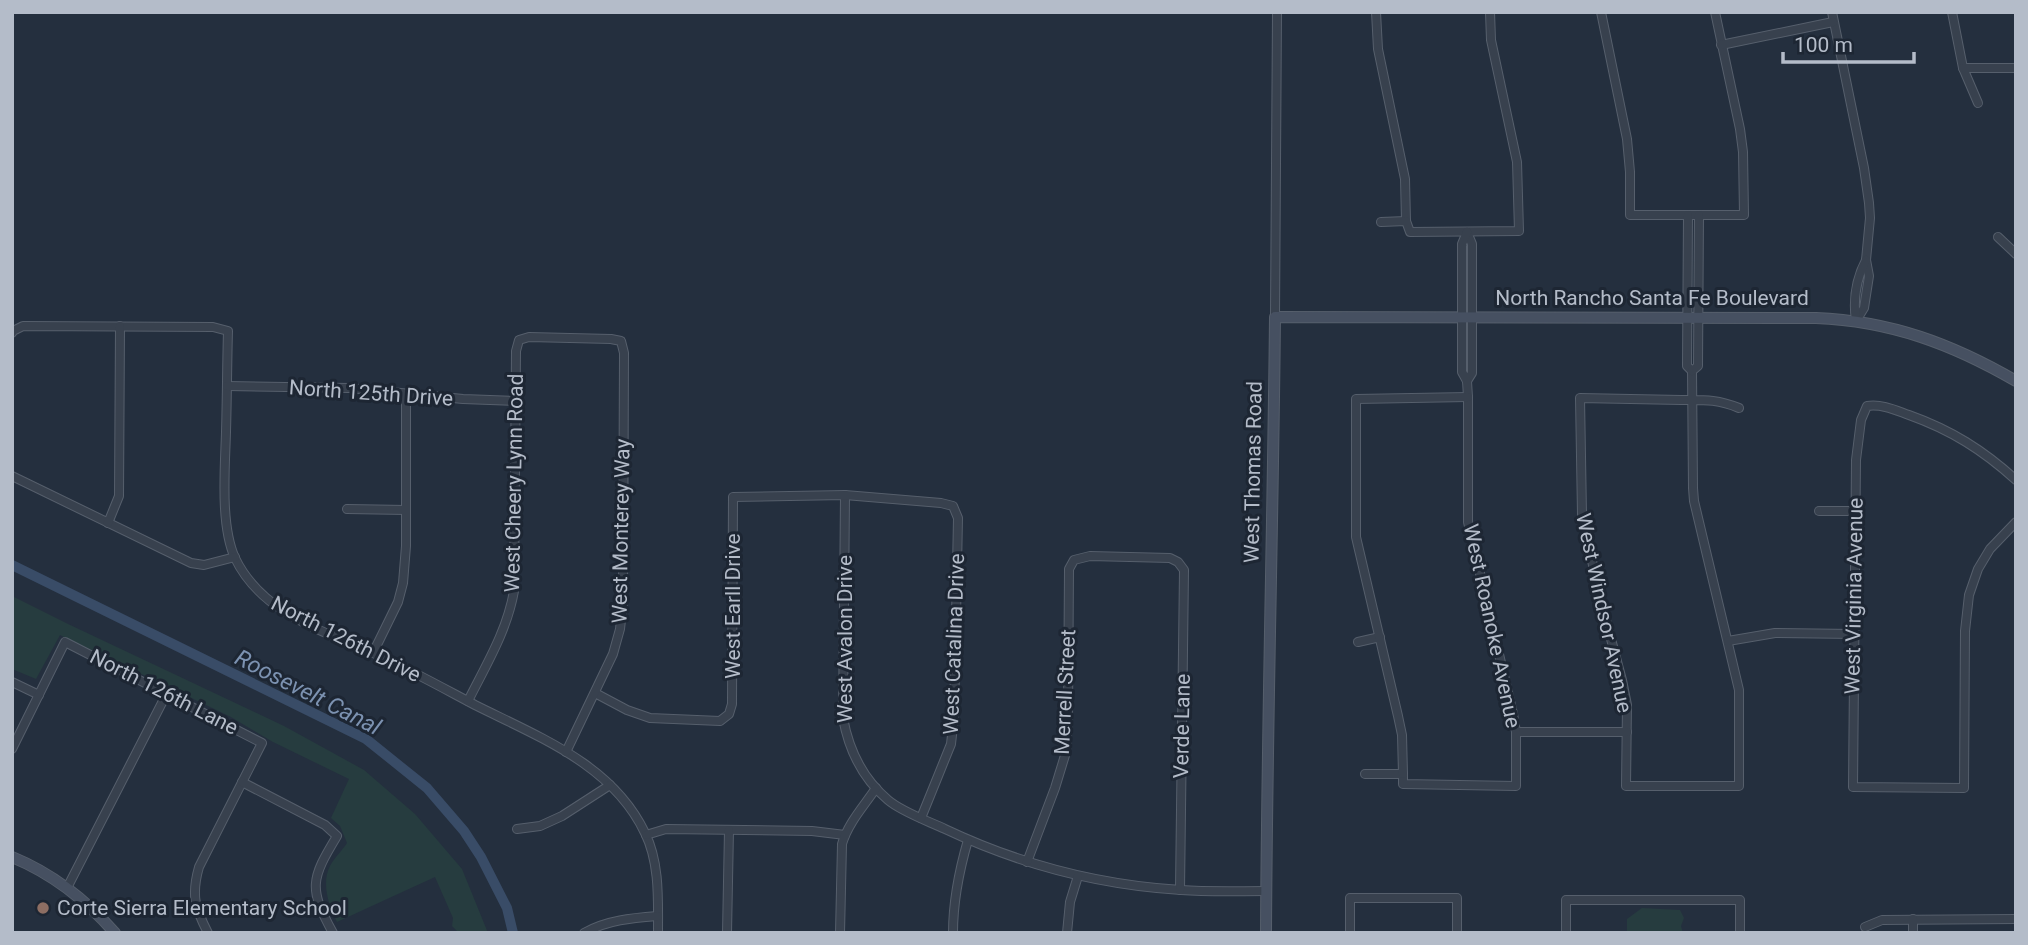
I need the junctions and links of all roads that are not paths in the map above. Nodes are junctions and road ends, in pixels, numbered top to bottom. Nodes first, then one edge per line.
1 (1277, 12) edge
2 (1376, 12) edge
3 (1490, 12) edge
4 (1601, 12) edge
5 (1715, 12) edge
6 (1832, 12) edge
7 (1952, 12) edge
8 (1833, 22) junction
9 (1721, 45) junction
10 (1963, 68) junction
11 (2016, 68) edge
12 (1978, 103) dead end
13 (1688, 215) junction
14 (1699, 215) junction
15 (1406, 221) junction
16 (1381, 222) dead end
17 (1468, 232) junction
18 (1998, 237) dead end
19 (2016, 254) edge
20 (1275, 317) junction
21 (1467, 317) junction
22 (1693, 317) junction
23 (1857, 321) junction
24 (120, 326) junction
25 (13, 332) edge
26 (519, 340) joint
27 (2016, 381) edge
28 (227, 386) junction
29 (406, 394) junction
30 (1468, 397) junction
31 (1692, 400) junction
32 (516, 401) junction
33 (1739, 408) dead end
34 (12, 476) edge
35 (2016, 480) edge
36 (845, 495) junction
37 (347, 509) dead end
38 (406, 510) junction
39 (1819, 510) dead end
40 (1855, 511) junction
41 (2016, 522) edge
42 (108, 523) junction
43 (234, 557) junction
44 (1074, 560) joint
45 (1854, 634) junction
46 (1380, 637) junction
47 (1728, 641) junction
48 (1358, 642) dead end
49 (373, 653) junction
50 (12, 682) edge
51 (595, 692) junction
52 (167, 693) junction
53 (39, 695) junction
54 (468, 701) junction
55 (1516, 732) junction
56 (1627, 732) junction
57 (12, 749) edge
58 (566, 752) junction
59 (1364, 774) dead end
60 (1403, 774) junction
61 (242, 782) junction
62 (610, 785) junction
63 (876, 788) junction
64 (920, 818) junction
65 (517, 829) dead end
66 (729, 830) junction
67 (646, 835) junction
68 (845, 835) junction
69 (968, 840) junction
70 (12, 857) edge
71 (1027, 862) junction
72 (1078, 876) junction
73 (67, 888) junction
74 (1180, 890) junction
75 (1266, 891) junction
76 (658, 916) junction
77 (1913, 919) junction
78 (2016, 919) edge
79 (1865, 927) dead end
80 (115, 933) edge
81 (208, 933) edge
82 (333, 933) edge
83 (584, 933) edge
84 (658, 933) edge
85 (727, 933) edge
86 (840, 933) edge
87 (953, 933) edge
88 (1067, 933) edge
89 (1266, 933) edge
90 (1350, 933) edge
91 (1457, 933) edge
92 (1566, 933) edge
93 (1740, 933) edge
94 (1913, 933) edge

1 - 20 street, West Thomas Road
2 - 15 street
3 - 17 street
4 - 13 street
5 - 9 street
6 - 8 street
7 - 10 street
8 - 9 street
8 - 23 street
9 - 14 street
10 - 11 street
10 - 12 street
13 - 14 street
13 - 22 street
14 - 22 street
15 - 16 street
15 - 17 street
17 - 21 street, West Roanoke Avenue
18 - 19 street
20 - 21 street, North Rancho Santa Fe Boulevard
20 - 75 street, West Thomas Road
21 - 22 street, North Rancho Santa Fe Boulevard
21 - 30 street, West Roanoke Avenue
22 - 23 street, North Rancho Santa Fe Boulevard
22 - 31 street
23 - 27 street, North Rancho Santa Fe Boulevard
24 - 25 street
24 - 28 street
24 - 42 street
26 - 32 street, West Cheery Lynn Road
26 - 51 street, West Monterey Way
28 - 29 street, North 125th Drive
28 - 43 street
29 - 32 street, North 125th Drive
29 - 38 street
30 - 46 street
30 - 55 street, West Roanoke Avenue
31 - 33 street
31 - 47 street
31 - 56 street, West Windsor Avenue
32 - 54 street, West Cheery Lynn Road
34 - 42 street
35 - 40 street, West Virginia Avenue
36 - 51 street, West Earll Drive
36 - 63 street, West Avalon Drive
36 - 64 street, West Catalina Drive
37 - 38 street
38 - 49 street
39 - 40 street
40 - 45 street, West Virginia Avenue
41 - 45 street, West Virginia Avenue
42 - 43 street
43 - 49 street, North 126th Drive
44 - 71 street, Merrell Street
44 - 74 street, Verde Lane
45 - 47 street
46 - 48 street
46 - 60 street
47 - 56 street, West Windsor Avenue
49 - 54 street, North 126th Drive
50 - 53 street
51 - 58 street, West Monterey Way
52 - 53 street, North 126th Lane
52 - 61 street, North 126th Lane
52 - 73 street
53 - 57 street
54 - 58 street, North 126th Drive
55 - 56 street
55 - 60 street, West Roanoke Avenue
58 - 62 street, North 126th Drive
59 - 60 street
61 - 81 street
61 - 82 street
62 - 65 street
62 - 67 street
63 - 64 street, West Avalon Drive
63 - 68 street
64 - 69 street, West Avalon Drive
66 - 67 street
66 - 68 street
66 - 85 street
67 - 76 street
68 - 86 street
69 - 71 street, West Avalon Drive
69 - 87 street
70 - 73 street
71 - 72 street, West Avalon Drive
72 - 74 street, West Avalon Drive
72 - 88 street
73 - 80 street
74 - 75 street, West Avalon Drive
75 - 89 street, West Thomas Road
76 - 83 street
76 - 84 street
77 - 78 street
77 - 79 street
77 - 94 street
90 - 91 street
92 - 93 street

